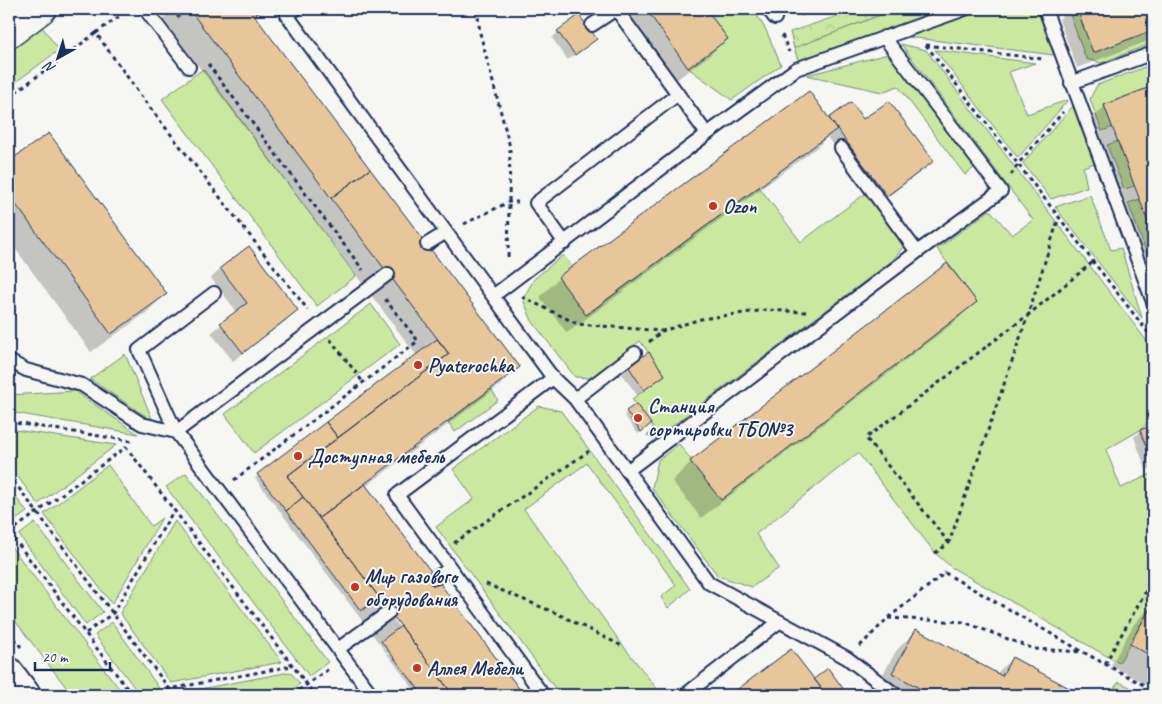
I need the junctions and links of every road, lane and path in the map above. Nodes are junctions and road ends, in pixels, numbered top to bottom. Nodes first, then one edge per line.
1 (42, 9) edge
2 (130, 9) edge
3 (145, 9) edge
4 (296, 9) edge
5 (477, 9) edge
6 (616, 9) edge
7 (964, 9) edge
8 (1045, 9) edge
9 (771, 14) edge
10 (592, 25) dead end
11 (96, 33) junction
12 (9, 34) edge
13 (884, 37) junction
14 (1153, 53) edge
15 (204, 58) dead end
16 (1064, 61) junction
17 (189, 67) dead end
18 (796, 69) junction
19 (1071, 83) junction
20 (678, 94) junction
21 (9, 97) edge
22 (1076, 97) junction
23 (707, 134) junction
24 (841, 148) dead end
25 (1018, 164) junction
26 (1001, 191) junction
27 (510, 202) junction
28 (536, 203) junction
29 (1059, 217) junction
30 (446, 233) junction
31 (565, 242) junction
32 (427, 244) dead end
33 (917, 252) junction
34 (1093, 262) junction
35 (388, 274) dead end
36 (374, 284) junction
37 (508, 284) junction
38 (214, 293) dead end
39 (493, 296) junction
40 (1153, 302) edge
41 (837, 313) junction
42 (1028, 315) junction
43 (320, 326) junction
44 (662, 331) junction
45 (1153, 339) edge
46 (635, 353) joint
47 (9, 361) edge
48 (553, 378) junction
49 (363, 382) junction
50 (575, 398) junction
51 (9, 422) edge
52 (176, 432) junction
53 (604, 440) junction
54 (135, 441) dead end
55 (627, 472) junction
56 (9, 475) edge
57 (219, 491) junction
58 (174, 510) junction
59 (38, 513) junction
60 (9, 533) edge
61 (949, 543) junction
62 (935, 553) dead end
63 (438, 554) junction
64 (450, 569) junction
65 (435, 578) dead end
66 (1153, 582) edge
67 (483, 583) dead end
68 (389, 612) dead end
69 (113, 613) junction
70 (888, 618) junction
71 (780, 622) junction
72 (86, 633) junction
73 (624, 647) dead end
74 (1083, 652) junction
75 (341, 654) junction
76 (847, 658) junction
77 (1105, 664) junction
78 (292, 666) junction
79 (9, 670) edge
80 (307, 685) junction
81 (169, 689) junction
82 (1153, 690) edge
83 (28, 695) edge
84 (132, 695) edge
85 (161, 695) edge
86 (174, 695) edge
87 (292, 695) edge
88 (315, 695) edge
89 (372, 695) edge
90 (543, 695) edge
91 (684, 695) edge
92 (896, 695) edge

1 - 12 street
2 - 11 path
3 - 17 lane
4 - 30 lane
5 - 27 path
6 - 10 lane
6 - 20 lane
7 - 13 lane
8 - 16 lane
9 - 18 path
11 - 21 path
11 - 43 path
13 - 18 lane
13 - 26 lane
14 - 19 lane
15 - 36 path
16 - 19 lane
16 - 25 path
18 - 23 lane
19 - 22 lane
20 - 23 lane
20 - 28 lane
22 - 25 path
22 - 40 lane
23 - 31 lane
24 - 33 lane
25 - 26 path
25 - 29 path
26 - 33 lane
27 - 28 path
27 - 30 path
27 - 37 path
28 - 31 lane
29 - 34 path
29 - 42 path
30 - 32 lane
30 - 39 lane
31 - 37 lane
33 - 41 lane
34 - 42 path
34 - 45 path
35 - 36 lane
36 - 43 lane
36 - 49 path
37 - 39 lane
37 - 44 path
38 - 52 lane
39 - 48 lane
41 - 44 path
41 - 55 lane
42 - 61 path
42 - 61 path
43 - 49 path
43 - 52 lane
44 - 46 path
46 - 50 lane
47 - 52 lane
48 - 50 lane
48 - 63 lane
49 - 57 path
50 - 53 lane
51 - 54 path
52 - 57 lane
53 - 55 lane
53 - 63 path
55 - 71 lane
56 - 59 path
57 - 75 lane
58 - 59 path
58 - 69 path
58 - 78 path
59 - 60 path
59 - 69 path
60 - 72 path
61 - 62 path
63 - 64 lane
64 - 65 lane
64 - 90 lane
66 - 77 path
67 - 73 path
68 - 75 lane
69 - 72 path
69 - 81 path
70 - 74 path
70 - 74 path
70 - 76 path
71 - 76 lane
71 - 91 lane
72 - 84 path
74 - 77 path
75 - 80 path
75 - 89 lane
76 - 92 lane
77 - 82 path
78 - 80 path
78 - 81 path
79 - 83 street
80 - 87 path
80 - 88 path
81 - 85 path
81 - 86 path

